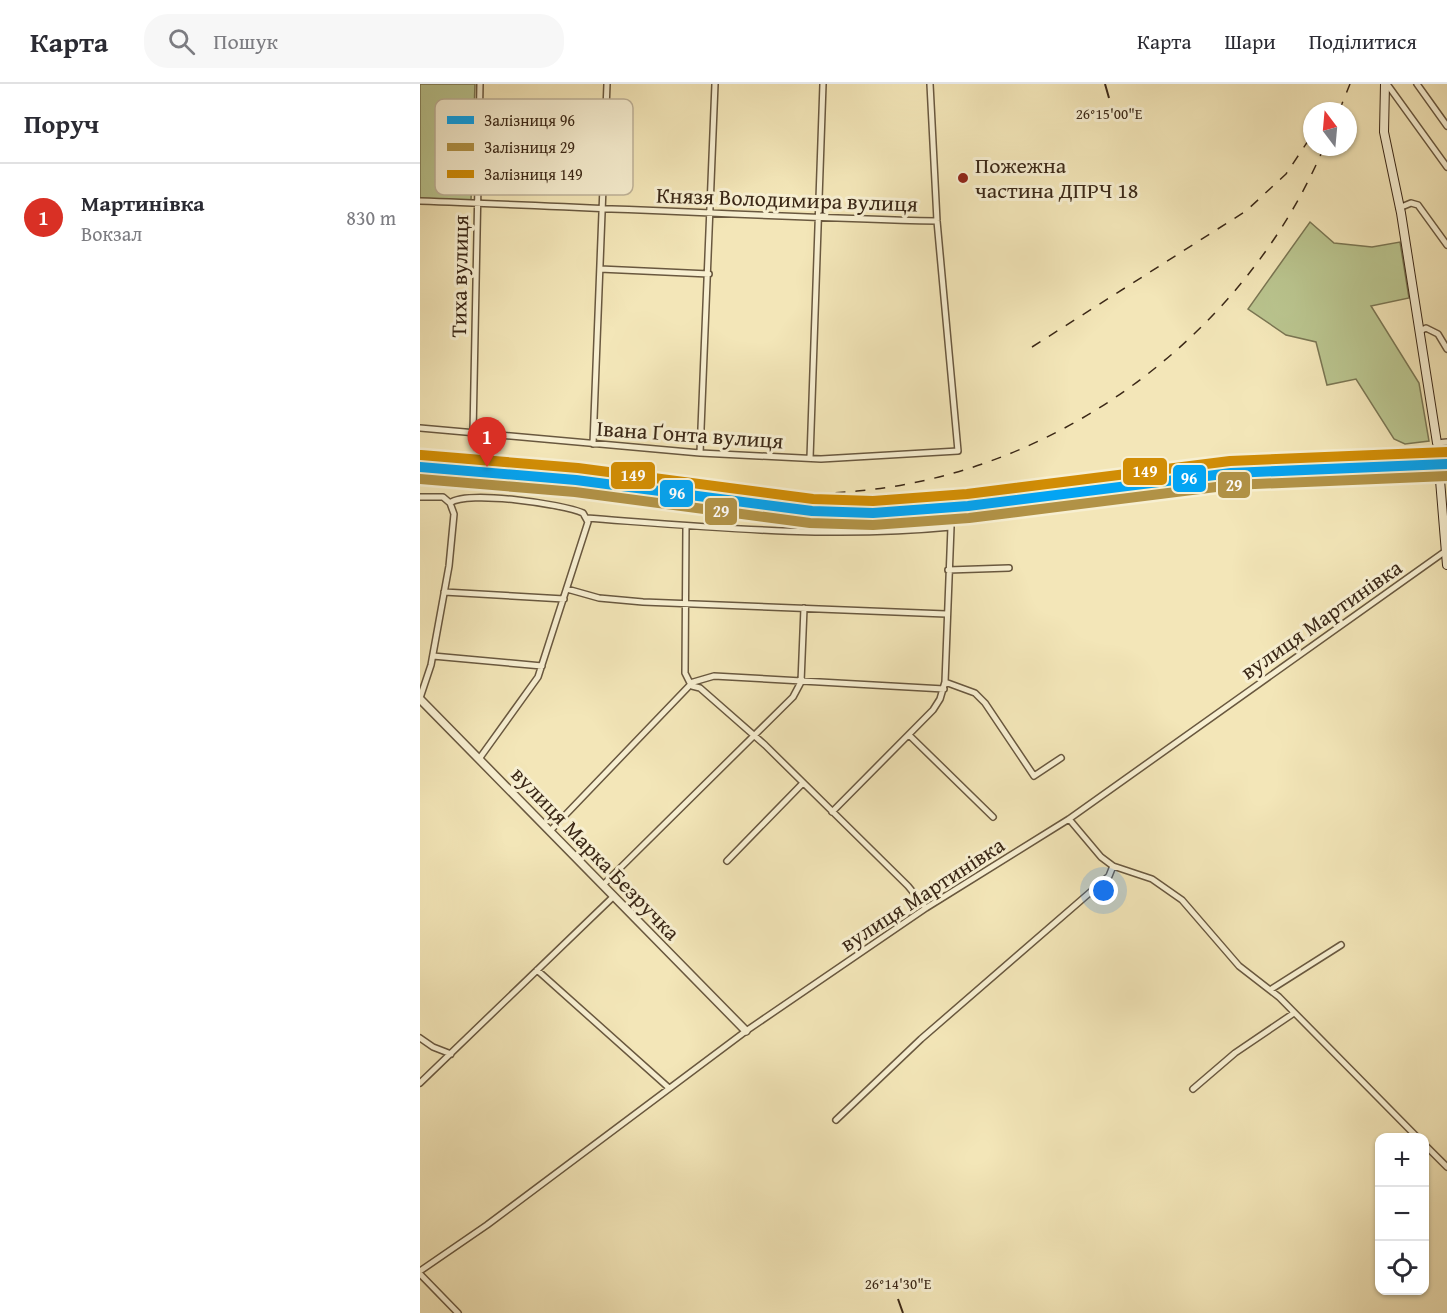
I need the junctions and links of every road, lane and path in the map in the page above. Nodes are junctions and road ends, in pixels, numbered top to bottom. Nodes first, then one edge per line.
1 (480, 84) edge
2 (607, 84) edge
3 (715, 84) edge
4 (823, 84) edge
5 (930, 84) edge
6 (1386, 84) edge
7 (1417, 84) edge
8 (480, 99) edge
9 (607, 99) edge
10 (1447, 126) edge
11 (1447, 167) edge
12 (477, 195) edge
13 (603, 195) edge
14 (420, 201) edge
15 (477, 203) junction
16 (603, 207) junction
17 (1399, 208) junction
18 (712, 215) junction
19 (819, 218) junction
20 (937, 221) junction
21 (1447, 245) edge
22 (600, 269) junction
23 (709, 274) junction
24 (1420, 331) junction
25 (1447, 349) edge
26 (420, 428) edge
27 (472, 433) junction
28 (1447, 442) edge
29 (1437, 443) joint
30 (593, 444) junction
31 (700, 453) junction
32 (810, 458) junction
33 (1440, 480) dead end
34 (420, 497) edge
35 (450, 503) junction
36 (586, 518) junction
37 (686, 527) junction
38 (1446, 550) edge
39 (1447, 565) edge
40 (1009, 568) dead end
41 (948, 570) junction
42 (567, 589) junction
43 (444, 592) junction
44 (564, 599) junction
45 (685, 604) junction
46 (804, 608) junction
47 (945, 614) junction
48 (433, 656) junction
49 (542, 666) junction
50 (801, 682) junction
51 (691, 684) junction
52 (944, 685) junction
53 (420, 699) edge
54 (754, 735) junction
55 (909, 735) junction
56 (1061, 758) dead end
57 (479, 759) junction
58 (803, 783) junction
59 (832, 812) junction
60 (993, 817) dead end
61 (1069, 819) junction
62 (550, 831) junction
63 (726, 861) dead end
64 (1113, 866) junction
65 (603, 885) junction
66 (614, 896) junction
67 (926, 908) junction
68 (1341, 945) dead end
69 (537, 970) junction
70 (1270, 990) junction
71 (1294, 1013) junction
72 (746, 1031) junction
73 (420, 1038) edge
74 (451, 1054) junction
75 (420, 1083) edge
76 (669, 1088) junction
77 (1193, 1089) dead end
78 (836, 1120) dead end
79 (1414, 1133) edge
80 (1429, 1148) edge
81 (1447, 1167) edge
82 (420, 1272) edge
83 (458, 1313) edge

1 - 8 street, Тиха вулиця
2 - 9 street
3 - 18 street
4 - 19 street
5 - 20 street
6 - 11 street
6 - 17 main road
7 - 10 street
12 - 15 street, Тиха вулиця
13 - 16 street
14 - 15 street, Князя Володимира вулиця
15 - 16 street, Князя Володимира вулиця
15 - 27 street, Тиха вулиця
16 - 18 street, Князя Володимира вулиця
16 - 22 street
17 - 21 street
17 - 24 main road
18 - 19 street, Князя Володимира вулиця
18 - 23 street
19 - 20 street, Князя Володимира вулиця
19 - 32 street
20 - 32 street, Івана Ґонта вулиця
22 - 23 street
22 - 30 street
23 - 31 street
24 - 25 street
24 - 29 main road
26 - 27 street, Івана Ґонта вулиця
27 - 30 street, Івана Ґонта вулиця
28 - 29 street
30 - 31 street, Івана Ґонта вулиця
31 - 32 street, Івана Ґонта вулиця
33 - 38 main road
34 - 35 street
35 - 36 street
35 - 43 street
36 - 37 street
36 - 42 street
37 - 41 street
37 - 45 street
38 - 39 main road
38 - 61 street, вулиця Мартинівка
40 - 41 street
41 - 47 street
42 - 44 street
42 - 45 street
43 - 44 street
43 - 48 street
44 - 49 street
45 - 46 street
45 - 51 street
46 - 47 street
46 - 50 street
47 - 52 street
48 - 49 street
48 - 53 street
49 - 57 street
50 - 51 street
50 - 52 street
50 - 54 street
51 - 54 street
51 - 62 street
52 - 55 street
52 - 56 street
53 - 57 street, вулиця Марка Безручка
54 - 58 street
54 - 65 street
55 - 59 street
55 - 60 street
57 - 62 street, вулиця Марка Безручка
58 - 59 street
58 - 63 street
59 - 67 street
61 - 64 street
61 - 67 street, вулиця Мартинівка
62 - 65 street, вулиця Марка Безручка
64 - 70 street
64 - 78 street
65 - 66 street, вулиця Марка Безручка
66 - 69 street
66 - 72 street, вулиця Марка Безручка
67 - 72 street, вулиця Мартинівка
68 - 70 street
69 - 74 street
69 - 76 street
70 - 71 street
71 - 77 street
71 - 79 street
72 - 76 street, вулиця Мартинівка
73 - 74 street
74 - 75 street
76 - 82 street, вулиця Мартинівка
80 - 81 street
82 - 83 street

